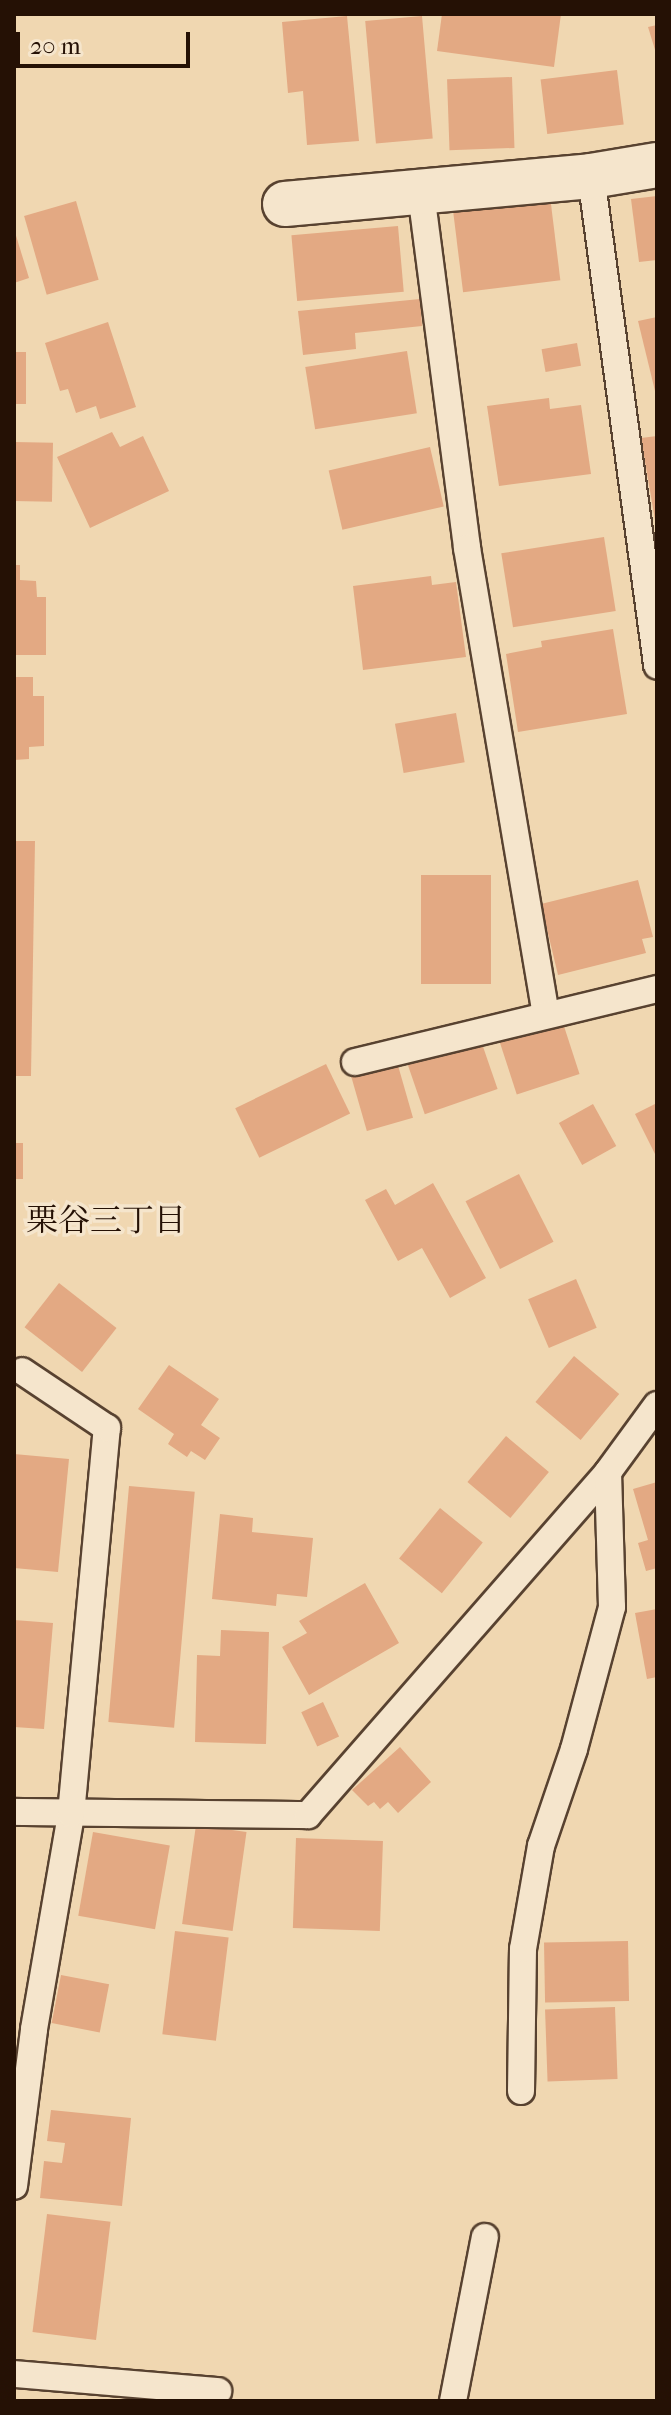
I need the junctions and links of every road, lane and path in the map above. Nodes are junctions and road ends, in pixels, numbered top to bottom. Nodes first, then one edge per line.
1 (657, 165) edge
2 (591, 176) junction
3 (421, 193) junction
4 (285, 204) dead end
5 (657, 666) edge
6 (657, 989) edge
7 (546, 1013) junction
8 (355, 1062) dead end
9 (22, 1371) dead end
10 (657, 1405) edge
11 (608, 1472) junction
12 (14, 1812) edge
13 (71, 1814) junction
14 (521, 2091) dead end
15 (14, 2186) edge
16 (485, 2237) dead end
17 (14, 2374) edge
18 (218, 2391) dead end
19 (453, 2401) edge

1 - 2 street
2 - 3 street
2 - 5 lane
3 - 4 street
3 - 7 lane
6 - 7 lane
7 - 8 lane
9 - 13 lane
10 - 11 lane
11 - 13 lane
11 - 14 lane
12 - 13 lane
13 - 15 lane
16 - 19 lane
17 - 18 lane

